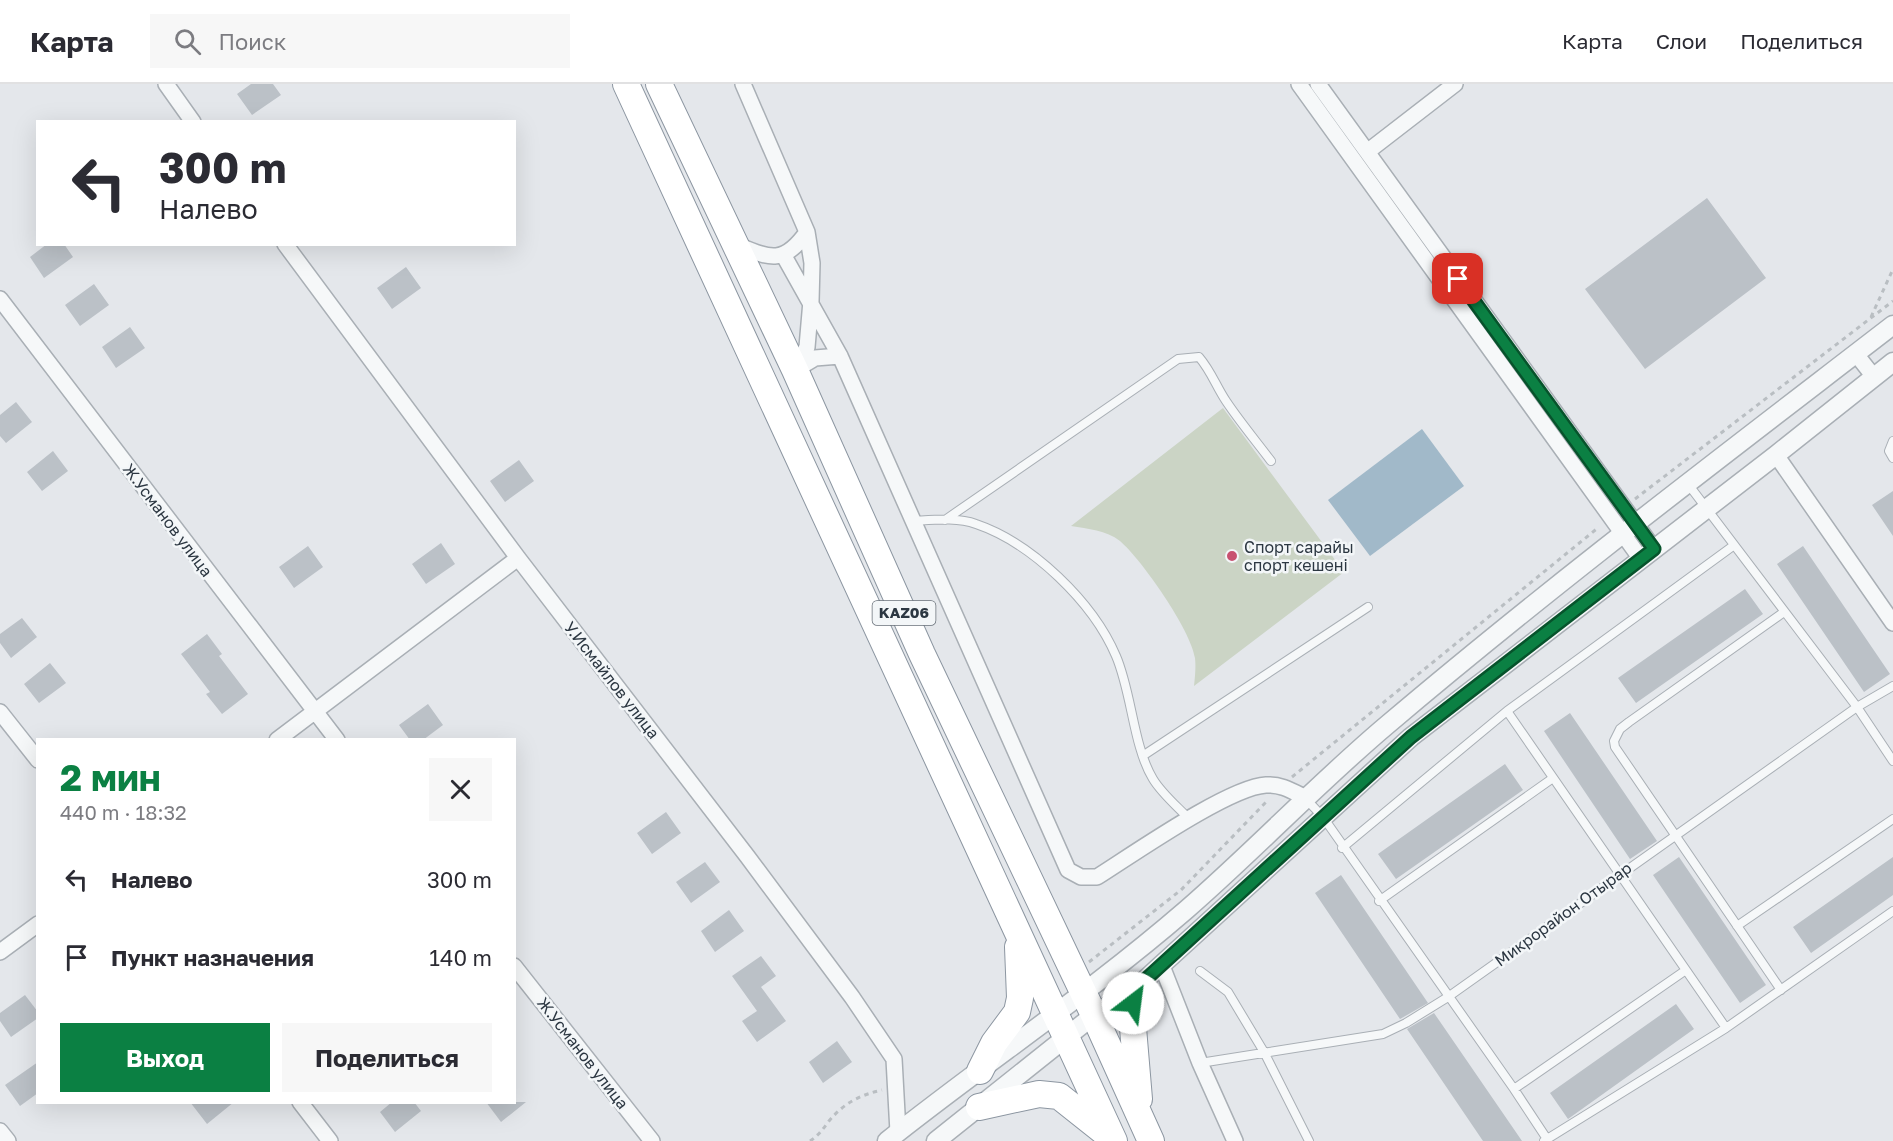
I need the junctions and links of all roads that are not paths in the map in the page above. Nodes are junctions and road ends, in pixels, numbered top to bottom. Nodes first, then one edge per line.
1 (166, 84) edge
2 (626, 84) edge
3 (659, 84) edge
4 (743, 84) edge
5 (1299, 84) edge
6 (1318, 84) edge
7 (1455, 84) edge
8 (193, 120) edge
9 (1367, 152) junction
10 (807, 232) junction
11 (735, 244) junction
12 (286, 246) edge
13 (784, 256) junction
14 (0, 299) edge
15 (811, 301) junction
16 (1893, 325) edge
17 (1856, 354) junction
18 (840, 356) junction
19 (1893, 362) edge
20 (795, 370) junction
21 (1874, 377) junction
22 (1893, 441) edge
23 (1776, 455) junction
24 (1893, 458) edge
25 (1271, 461) dead end
26 (1688, 484) junction
27 (1705, 509) junction
28 (945, 520) junction
29 (912, 521) junction
30 (1629, 529) junction
31 (1733, 546) junction
32 (1647, 554) junction
33 (518, 558) junction
34 (1368, 607) dead end
35 (1784, 612) junction
36 (1893, 623) edge
37 (922, 654) junction
38 (895, 666) junction
39 (1893, 686) edge
40 (1857, 707) junction
41 (314, 711) junction
42 (1507, 711) junction
43 (0, 712) edge
44 (280, 738) edge
45 (335, 738) edge
46 (1144, 755) junction
47 (36, 757) edge
48 (1893, 761) edge
49 (1553, 778) junction
50 (1305, 797) junction
51 (1323, 817) junction
52 (1893, 819) edge
53 (1190, 820) junction
54 (1676, 835) junction
55 (1342, 848) junction
56 (1619, 874) junction
57 (1379, 901) junction
58 (1893, 912) edge
59 (36, 925) edge
60 (1737, 926) junction
61 (1017, 931) junction
62 (0, 952) edge
63 (1162, 966) junction
64 (516, 969) edge
65 (1686, 970) junction
66 (1200, 971) dead end
67 (1134, 990) junction
68 (1781, 990) junction
69 (1448, 997) junction
70 (1089, 1004) junction
71 (1060, 1026) junction
72 (1726, 1028) junction
73 (1264, 1052) junction
74 (1200, 1063) junction
75 (980, 1071) junction
76 (1514, 1089) junction
77 (302, 1104) edge
78 (979, 1107) junction
79 (0, 1131) edge
80 (1146, 1131) edge
81 (892, 1137) edge
82 (1114, 1140) edge
83 (1545, 1140) edge
84 (8, 1141) edge
85 (330, 1141) edge
86 (652, 1141) edge
87 (936, 1141) edge
88 (1235, 1141) edge
89 (1309, 1141) edge

1 - 8 street
2 - 38 highway, KАZ06
3 - 11 highway, KАZ06
4 - 10 street
5 - 30 street
6 - 9 street
7 - 9 street
9 - 30 street
10 - 13 street
10 - 15 street
11 - 13 street
11 - 20 highway, KАZ06
12 - 33 street, У.Исмайлов улица
13 - 15 street
14 - 41 street, Ж.Усманов улица
15 - 18 street
15 - 20 street
16 - 17 street
17 - 21 street
17 - 26 street
18 - 20 street
18 - 29 street
19 - 21 street
20 - 37 highway, KАZ06
21 - 23 street
22 - 24 lane
23 - 27 street
23 - 36 street
25 - 28 lane
26 - 27 lane
26 - 30 street
27 - 31 lane
27 - 32 street
28 - 29 lane
28 - 46 lane
29 - 53 street
30 - 32 street
30 - 50 street
31 - 35 lane
31 - 42 lane
32 - 51 street
33 - 41 street
33 - 81 street, У.Исмайлов улица
34 - 46 lane
35 - 40 lane
35 - 54 lane
37 - 38 highway
37 - 70 highway, KАZ06
38 - 61 highway, KАZ06
39 - 40 lane, Микрорайон Отырар
40 - 48 lane
40 - 54 lane, Микрорайон Отырар
41 - 44 street
41 - 45 street, Ж.Усманов улица
42 - 49 lane
42 - 55 lane
43 - 47 street
46 - 53 lane
49 - 56 lane
49 - 57 lane
50 - 51 lane
50 - 53 street
50 - 70 street
51 - 55 lane
51 - 63 street
52 - 60 lane
54 - 56 lane, Микрорайон Отырар
54 - 60 lane
55 - 57 lane
56 - 65 lane
56 - 69 lane, Микрорайон Отырар
57 - 69 lane
58 - 68 lane
59 - 62 street
60 - 68 lane
61 - 71 highway, KАZ06
61 - 75 highway
63 - 67 street
63 - 74 street
64 - 86 street, Ж.Усманов улица
65 - 72 lane
65 - 76 lane
66 - 73 lane
67 - 70 street
67 - 80 highway
68 - 72 lane
69 - 73 lane, Микрорайон Отырар
69 - 76 lane
70 - 71 street
70 - 71 street
70 - 80 highway, KАZ06
71 - 75 street
71 - 78 street
71 - 82 highway, KАZ06
72 - 83 lane
73 - 74 lane, Микрорайон Отырар
73 - 89 lane
74 - 88 street
75 - 81 street
76 - 83 lane
77 - 85 street
78 - 82 highway
78 - 87 street
79 - 84 street

